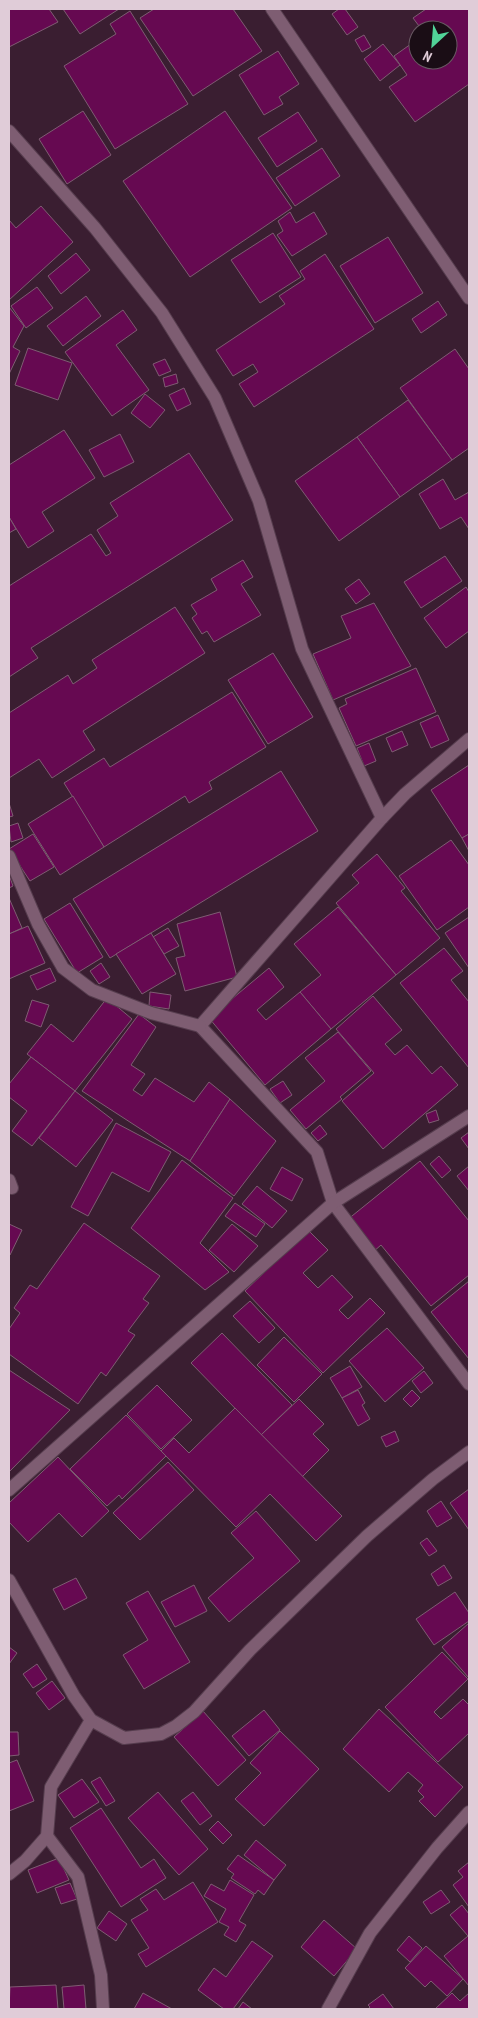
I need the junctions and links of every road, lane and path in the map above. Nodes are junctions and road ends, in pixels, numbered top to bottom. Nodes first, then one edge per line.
1 (272, 9) edge
2 (9, 131) edge
3 (469, 298) edge
4 (469, 738) edge
5 (382, 818) junction
6 (9, 856) edge
7 (200, 1026) junction
8 (469, 1116) edge
9 (333, 1203) junction
10 (469, 1384) edge
11 (469, 1452) edge
12 (9, 1490) edge
13 (9, 1580) edge
14 (13, 1596) edge
15 (91, 1720) junction
16 (469, 1812) edge
17 (47, 1836) junction
18 (9, 1874) edge
19 (103, 2009) edge
20 (328, 2009) edge

1 - 3 street
2 - 5 street
4 - 5 street
5 - 7 street
6 - 7 street
7 - 9 street
8 - 9 street
9 - 10 street
9 - 12 street
11 - 15 street
13 - 14 street
14 - 15 street
15 - 17 street
16 - 20 street
17 - 18 street
17 - 19 street

